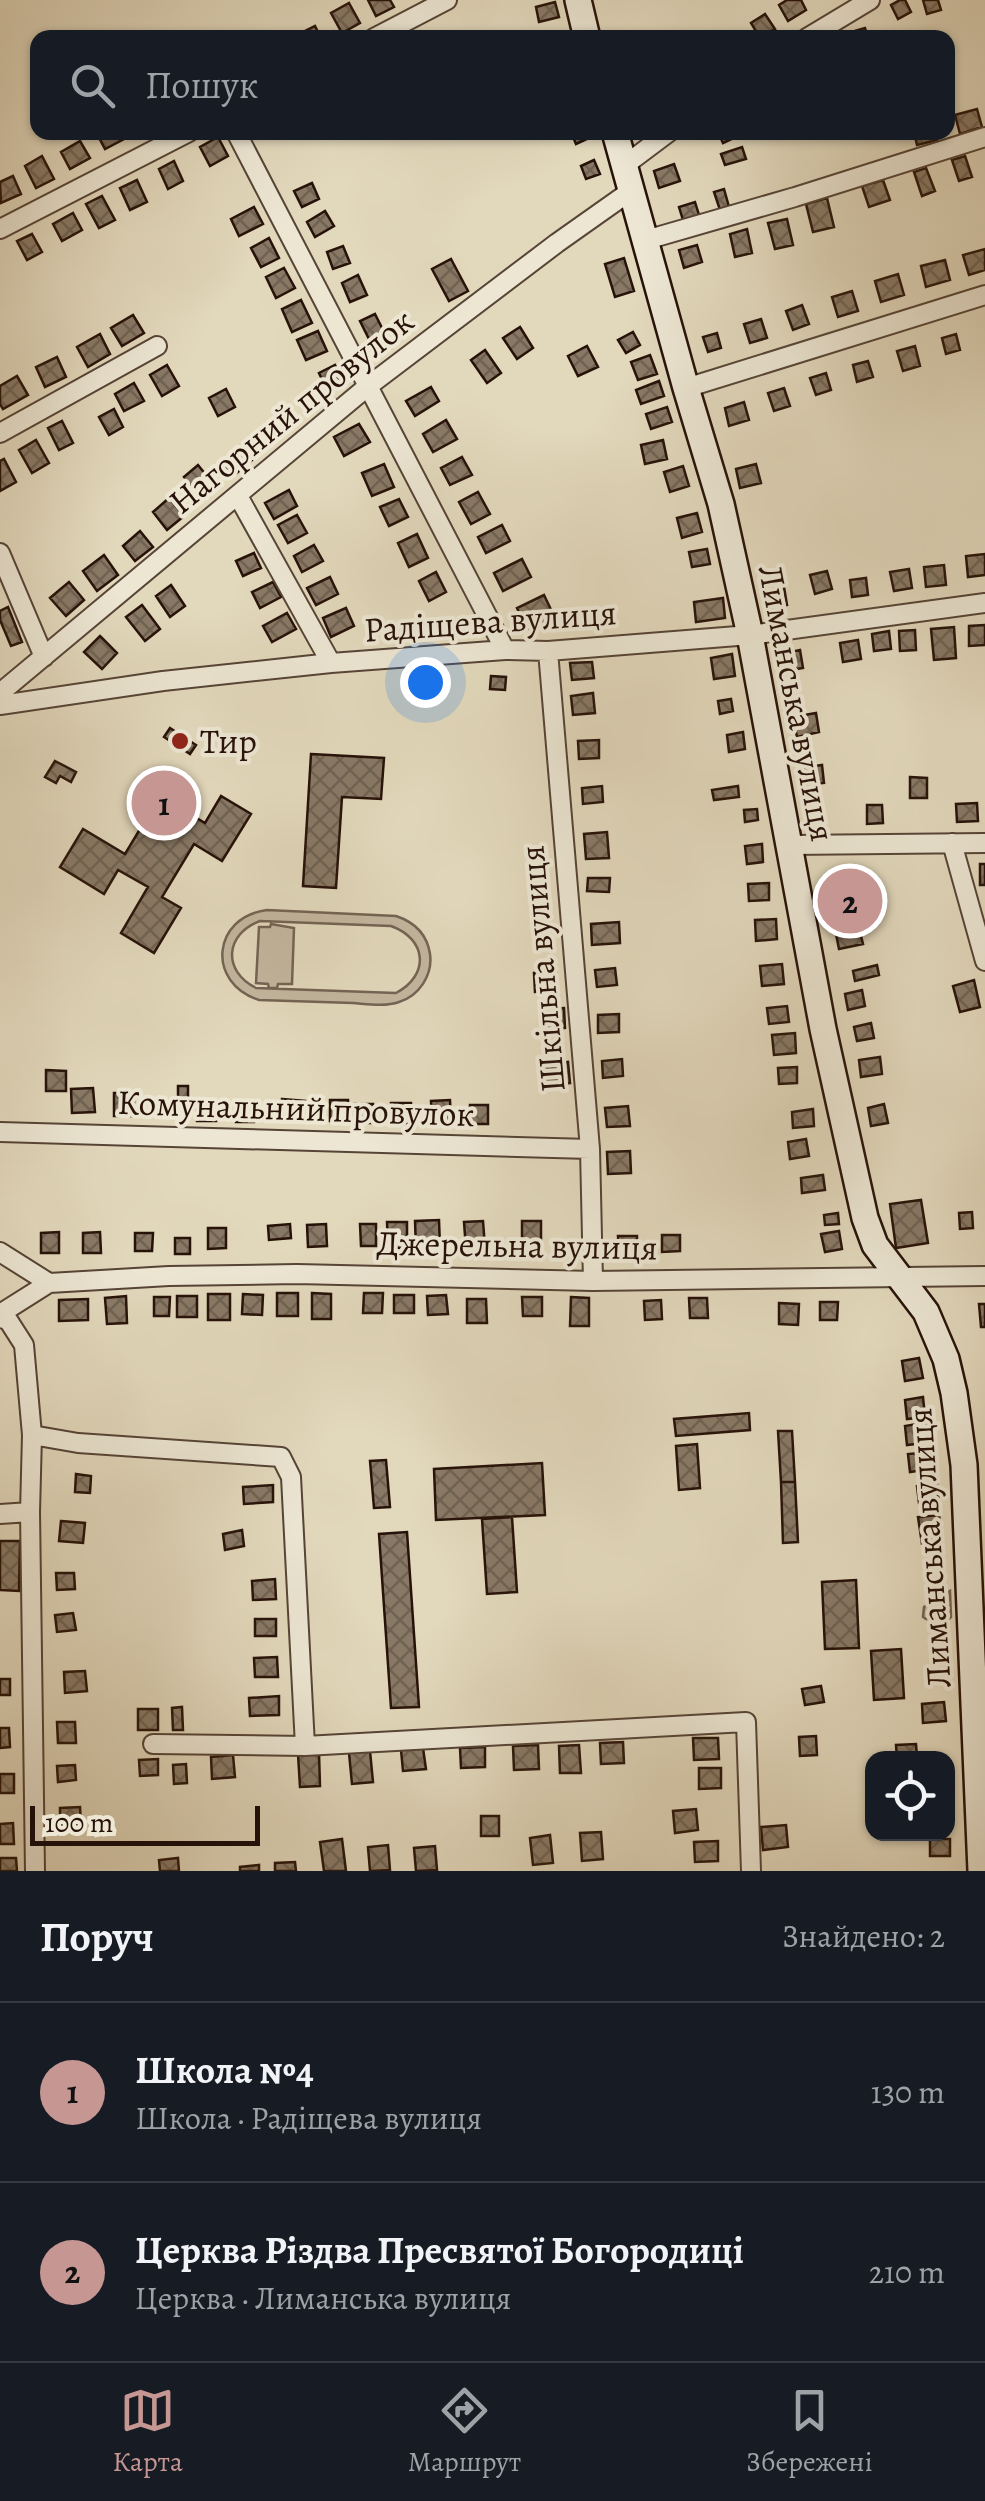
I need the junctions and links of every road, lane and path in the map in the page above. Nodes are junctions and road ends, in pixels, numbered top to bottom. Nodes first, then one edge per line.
1 (447, 0) edge
2 (578, 0) edge
3 (870, 0) edge
4 (389, 30) edge
5 (585, 30) edge
6 (820, 30) edge
7 (985, 137) edge
8 (174, 140) edge
9 (240, 140) edge
10 (617, 140) edge
11 (662, 140) edge
12 (628, 178) junction
13 (0, 230) edge
14 (646, 240) junction
15 (985, 296) edge
16 (157, 346) dead end
17 (367, 387) junction
18 (686, 388) junction
19 (0, 433) edge
20 (238, 496) junction
21 (0, 554) edge
22 (985, 603) edge
23 (750, 635) junction
24 (506, 650) junction
25 (548, 651) junction
26 (44, 657) junction
27 (332, 664) junction
28 (0, 693) edge
29 (0, 705) edge
30 (952, 842) junction
31 (985, 842) edge
32 (790, 845) junction
33 (985, 961) edge
34 (0, 1132) edge
35 (590, 1149) junction
36 (0, 1252) edge
37 (985, 1276) edge
38 (901, 1278) junction
39 (593, 1281) junction
40 (48, 1284) junction
41 (0, 1316) edge
42 (32, 1436) junction
43 (30, 1512) junction
44 (0, 1514) edge
45 (980, 1727) edge
46 (153, 1744) dead end
47 (306, 1746) junction
48 (35, 1871) edge
49 (751, 1871) edge
50 (981, 1871) edge

1 - 4 street
2 - 5 street
3 - 6 street
7 - 14 street
8 - 13 street
9 - 17 street
10 - 12 street, Лиманська вулиця
11 - 12 street, Нагорний провулок
12 - 14 street, Лиманська вулиця
12 - 17 street, Нагорний провулок
14 - 18 street, Лиманська вулиця
15 - 18 street
16 - 19 street
17 - 20 street, Нагорний провулок
17 - 24 street
18 - 23 street, Лиманська вулиця
20 - 26 street, Нагорний провулок
20 - 27 street
21 - 26 street
22 - 23 street, Радіщева вулиця
23 - 25 street, Радіщева вулиця
23 - 32 street, Лиманська вулиця
24 - 25 street, Радіщева вулиця
24 - 27 street, Радіщева вулиця
25 - 35 street, Шкільна вулиця
26 - 28 street, Нагорний провулок
27 - 29 street, Радіщева вулиця
30 - 31 street
30 - 32 street
30 - 33 street
32 - 38 street, Лиманська вулиця
34 - 35 street, Комунальний провулок
35 - 39 street, Шкільна вулиця
36 - 40 street
37 - 38 street, Джерельна вулиця
38 - 39 street, Джерельна вулиця
38 - 45 street, Лиманська вулиця
39 - 40 street, Джерельна вулиця
40 - 41 street
41 - 42 street
42 - 43 street
42 - 47 street
43 - 44 street
43 - 48 street
45 - 50 street, Лиманська вулиця
46 - 47 street
47 - 49 street

